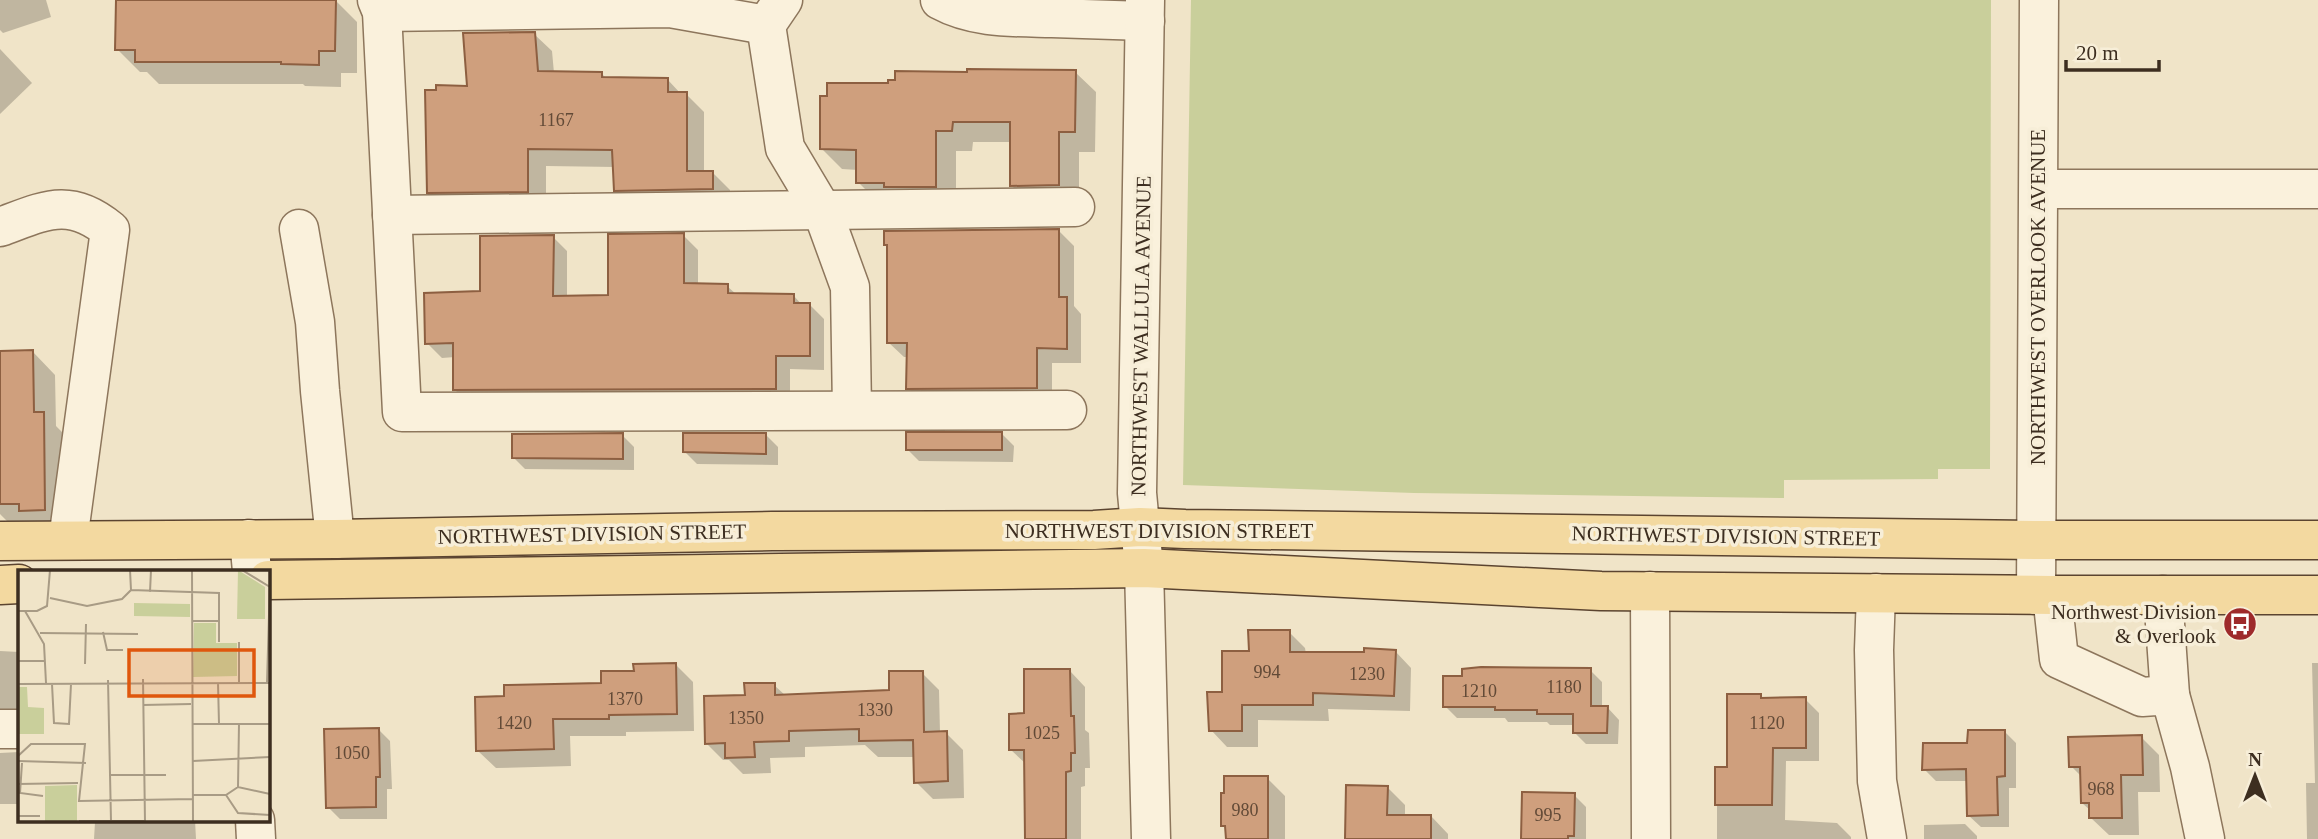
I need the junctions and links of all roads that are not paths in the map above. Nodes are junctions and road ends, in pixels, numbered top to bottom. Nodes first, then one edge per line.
1 (940, 0) edge
2 (2039, 0) edge
3 (380, 6) edge
4 (1145, 11) edge
5 (775, 13) edge
6 (2039, 189) junction
7 (2318, 189) edge
8 (1075, 207) dead end
9 (822, 210) junction
10 (392, 215) junction
11 (0, 227) edge
12 (299, 229) dead end
13 (1067, 410) dead end
14 (852, 411) junction
15 (1140, 527) junction
16 (335, 539) junction
17 (68, 540) junction
18 (2036, 540) junction
19 (2318, 540) edge
20 (0, 541) edge
21 (251, 555) edge
22 (1144, 568) junction
23 (270, 580) edge
24 (0, 584) edge
25 (18, 584) edge
26 (1650, 590) junction
27 (1875, 593) junction
28 (2044, 595) junction
29 (2163, 595) junction
30 (2318, 595) edge
31 (2170, 695) junction
32 (0, 729) edge
33 (18, 729) edge
34 (1151, 839) edge
35 (1651, 839) edge
36 (1887, 839) edge
37 (2205, 839) edge

1 - 4 street
2 - 6 street, NORTHWEST OVERLOOK AVENUE
3 - 5 street
3 - 10 street
4 - 15 street, NORTHWEST WALLULA AVENUE
5 - 9 street
6 - 7 street
6 - 18 street, NORTHWEST OVERLOOK AVENUE
8 - 9 street
9 - 10 street
9 - 14 street
10 - 14 street
11 - 17 street
12 - 16 street
13 - 14 street
15 - 16 main road, NORTHWEST DIVISION STREET
15 - 18 main road, NORTHWEST DIVISION STREET
15 - 22 street, NORTHWEST WALLULA AVENUE
16 - 21 main road, NORTHWEST DIVISION STREET
17 - 20 main road, NORTHWEST DIVISION STREET
17 - 21 main road, NORTHWEST DIVISION STREET
18 - 19 main road, NORTHWEST DIVISION STREET
18 - 28 street, NORTHWEST OVERLOOK AVENUE
22 - 23 main road, NORTHWEST DIVISION STREET
22 - 26 main road, NORTHWEST DIVISION STREET
22 - 34 street, NORTHWEST WALLULA AVENUE
24 - 25 main road
26 - 27 main road, NORTHWEST DIVISION STREET
26 - 35 street
27 - 28 main road, NORTHWEST DIVISION STREET
27 - 36 street
28 - 29 main road, NORTHWEST DIVISION STREET
28 - 31 street, NORTHWEST OVERLOOK AVENUE
29 - 30 main road, NORTHWEST DIVISION STREET
29 - 31 street
31 - 37 street
32 - 33 street

